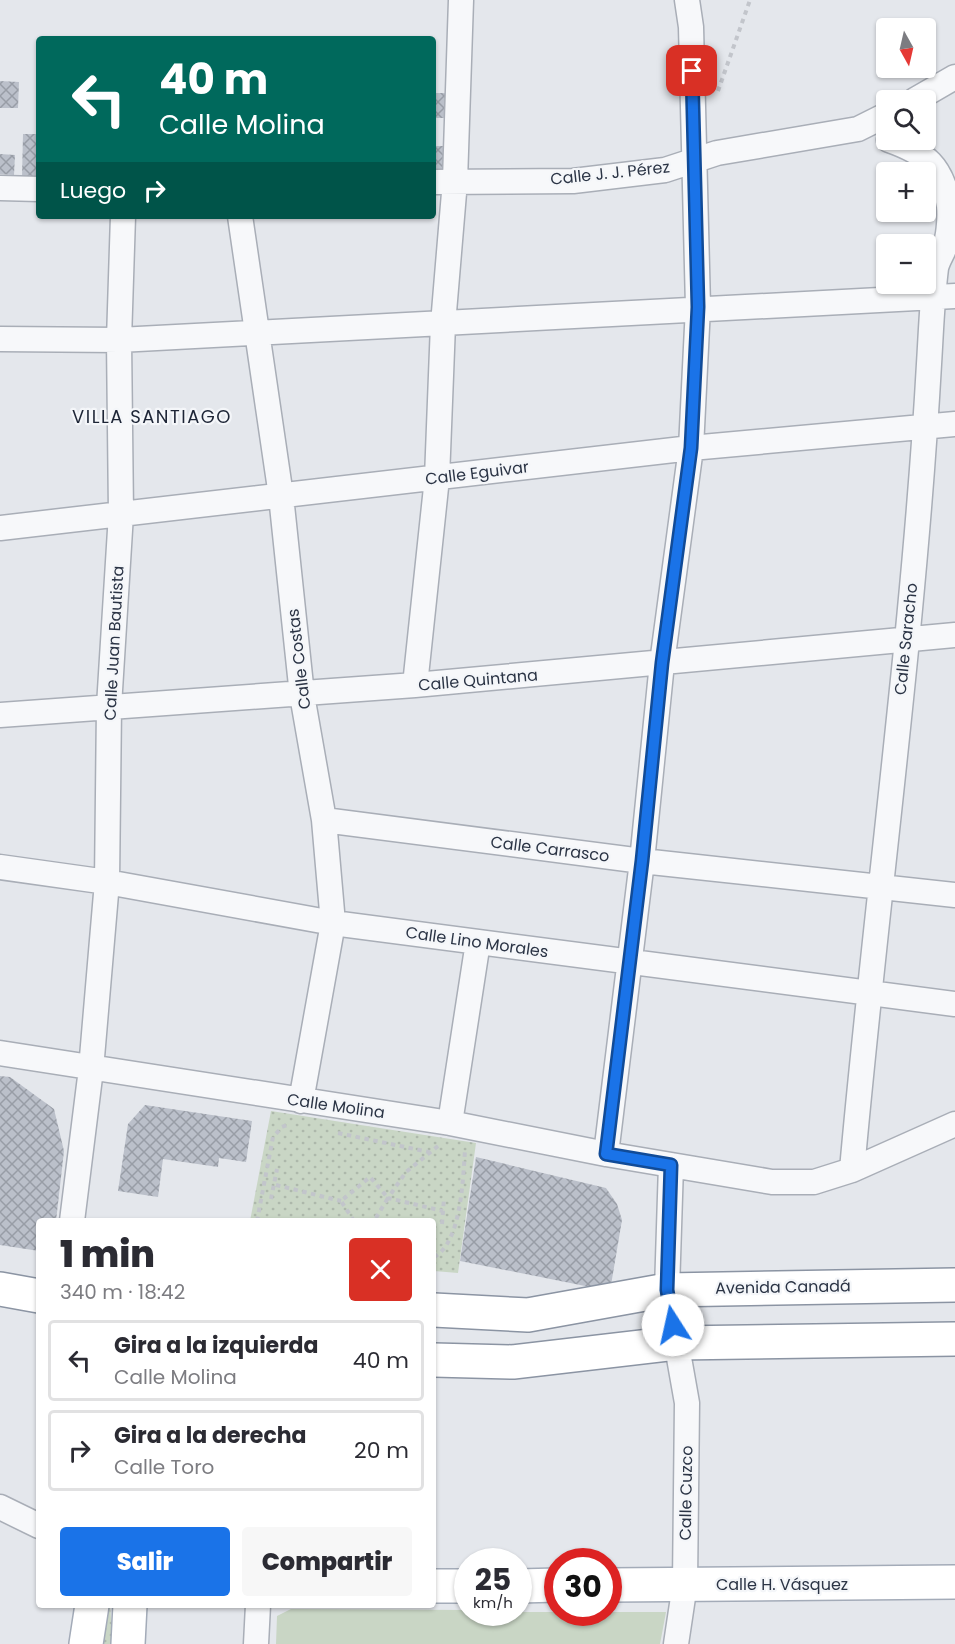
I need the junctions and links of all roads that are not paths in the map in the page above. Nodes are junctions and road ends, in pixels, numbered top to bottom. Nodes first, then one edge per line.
1 (461, 0) edge
2 (687, 0) edge
3 (955, 77) edge
4 (932, 90) edge
5 (876, 119) edge
6 (858, 129) junction
7 (876, 135) edge
8 (913, 150) edge
9 (694, 160) junction
10 (444, 182) edge
11 (0, 188) edge
12 (36, 189) edge
13 (123, 219) edge
14 (240, 219) edge
15 (944, 296) edge
16 (698, 307) junction
17 (443, 324) junction
18 (258, 333) junction
19 (0, 339) edge
20 (119, 340) junction
21 (955, 424) edge
22 (925, 425) junction
23 (691, 448) junction
24 (437, 478) junction
25 (281, 496) junction
26 (121, 514) junction
27 (0, 528) edge
28 (955, 635) edge
29 (908, 638) junction
30 (662, 663) junction
31 (415, 685) junction
32 (302, 695) junction
33 (109, 706) junction
34 (0, 715) edge
35 (324, 820) junction
36 (642, 861) junction
37 (0, 867) edge
38 (107, 882) junction
39 (879, 885) junction
40 (955, 895) edge
41 (333, 923) junction
42 (478, 942) junction
43 (630, 963) junction
44 (868, 991) junction
45 (955, 1004) edge
46 (0, 1053) edge
47 (91, 1069) junction
48 (300, 1112) junction
49 (955, 1124) edge
50 (446, 1134) junction
51 (606, 1154) junction
52 (671, 1165) junction
53 (852, 1170) junction
54 (72, 1218) edge
55 (955, 1285) edge
56 (0, 1289) edge
57 (667, 1290) junction
58 (36, 1295) edge
59 (436, 1310) edge
60 (955, 1339) edge
61 (676, 1343) junction
62 (436, 1360) edge
63 (0, 1507) edge
64 (36, 1525) edge
65 (955, 1582) edge
66 (685, 1584) junction
67 (622, 1585) edge
68 (436, 1586) edge
69 (454, 1586) edge
70 (92, 1608) edge
71 (130, 1608) edge
72 (258, 1608) edge
73 (86, 1644) edge
74 (128, 1644) edge
75 (256, 1644) edge
76 (676, 1644) edge

1 - 10 street
2 - 9 street
3 - 4 street
5 - 6 street, Calle J. J. Pérez
6 - 7 street, Calle Saracho
6 - 9 street, Calle J. J. Pérez
8 - 15 street, Calle Saracho
9 - 10 street, Calle J. J. Pérez
9 - 16 street
10 - 17 street
11 - 12 street
13 - 20 street, Calle Juan Bautista
14 - 18 street, Calle Costas
15 - 16 street
15 - 22 street, Calle Saracho
16 - 17 street
16 - 23 street
17 - 18 street
17 - 24 street
18 - 20 street
18 - 25 street, Calle Costas
19 - 20 street
20 - 26 street, Calle Juan Bautista
21 - 22 street, Calle Eguivar
22 - 23 street, Calle Eguivar
22 - 29 street, Calle Saracho
23 - 24 street, Calle Eguivar
23 - 30 street
24 - 25 street, Calle Eguivar
24 - 31 street
25 - 26 street, Calle Eguivar
25 - 32 street, Calle Costas
26 - 27 street, Calle Eguivar
26 - 33 street, Calle Juan Bautista
28 - 29 street, Calle Quintana
29 - 30 street, Calle Quintana
29 - 39 street, Calle Saracho
30 - 31 street, Calle Quintana
30 - 36 street
31 - 32 street, Calle Quintana
32 - 33 street, Calle Quintana
32 - 35 street, Calle Costas
33 - 34 street, Calle Quintana
33 - 38 street, Calle Juan Bautista
35 - 36 street, Calle Carrasco
35 - 41 street, Calle Costas
36 - 39 street, Calle Carrasco
36 - 43 street
37 - 38 street, Calle Lino Morales
38 - 41 street, Calle Lino Morales
38 - 47 street, Calle Juan Bautista
39 - 40 street, Calle Carrasco
39 - 44 street, Calle Saracho
41 - 42 street, Calle Lino Morales
41 - 48 street, Calle Costas
42 - 43 street, Calle Lino Morales
42 - 50 street
43 - 44 street, Calle Lino Morales
43 - 51 street
44 - 45 street, Calle Lino Morales
44 - 53 street, Calle Saracho
46 - 47 street, Calle Molina
47 - 48 street, Calle Molina
47 - 54 street, Calle Juan Bautista
48 - 50 street, Calle Molina
49 - 53 street, Calle Molina
50 - 51 street, Calle Molina
51 - 52 street, Calle Molina
52 - 53 street, Calle Molina
52 - 57 street, Calle Cuzco
55 - 57 main road, Avenida Canadá
56 - 58 main road
57 - 59 main road, Avenida Canadá
57 - 61 street, Calle Cuzco
60 - 61 main road
61 - 62 main road
61 - 66 street, Calle Cuzco
63 - 64 street
65 - 66 main road, Calle H. Vásquez
66 - 67 main road, Calle H. Vásquez
66 - 76 street, Calle Cuzco
68 - 69 main road
70 - 73 main road
71 - 74 main road
72 - 75 street

